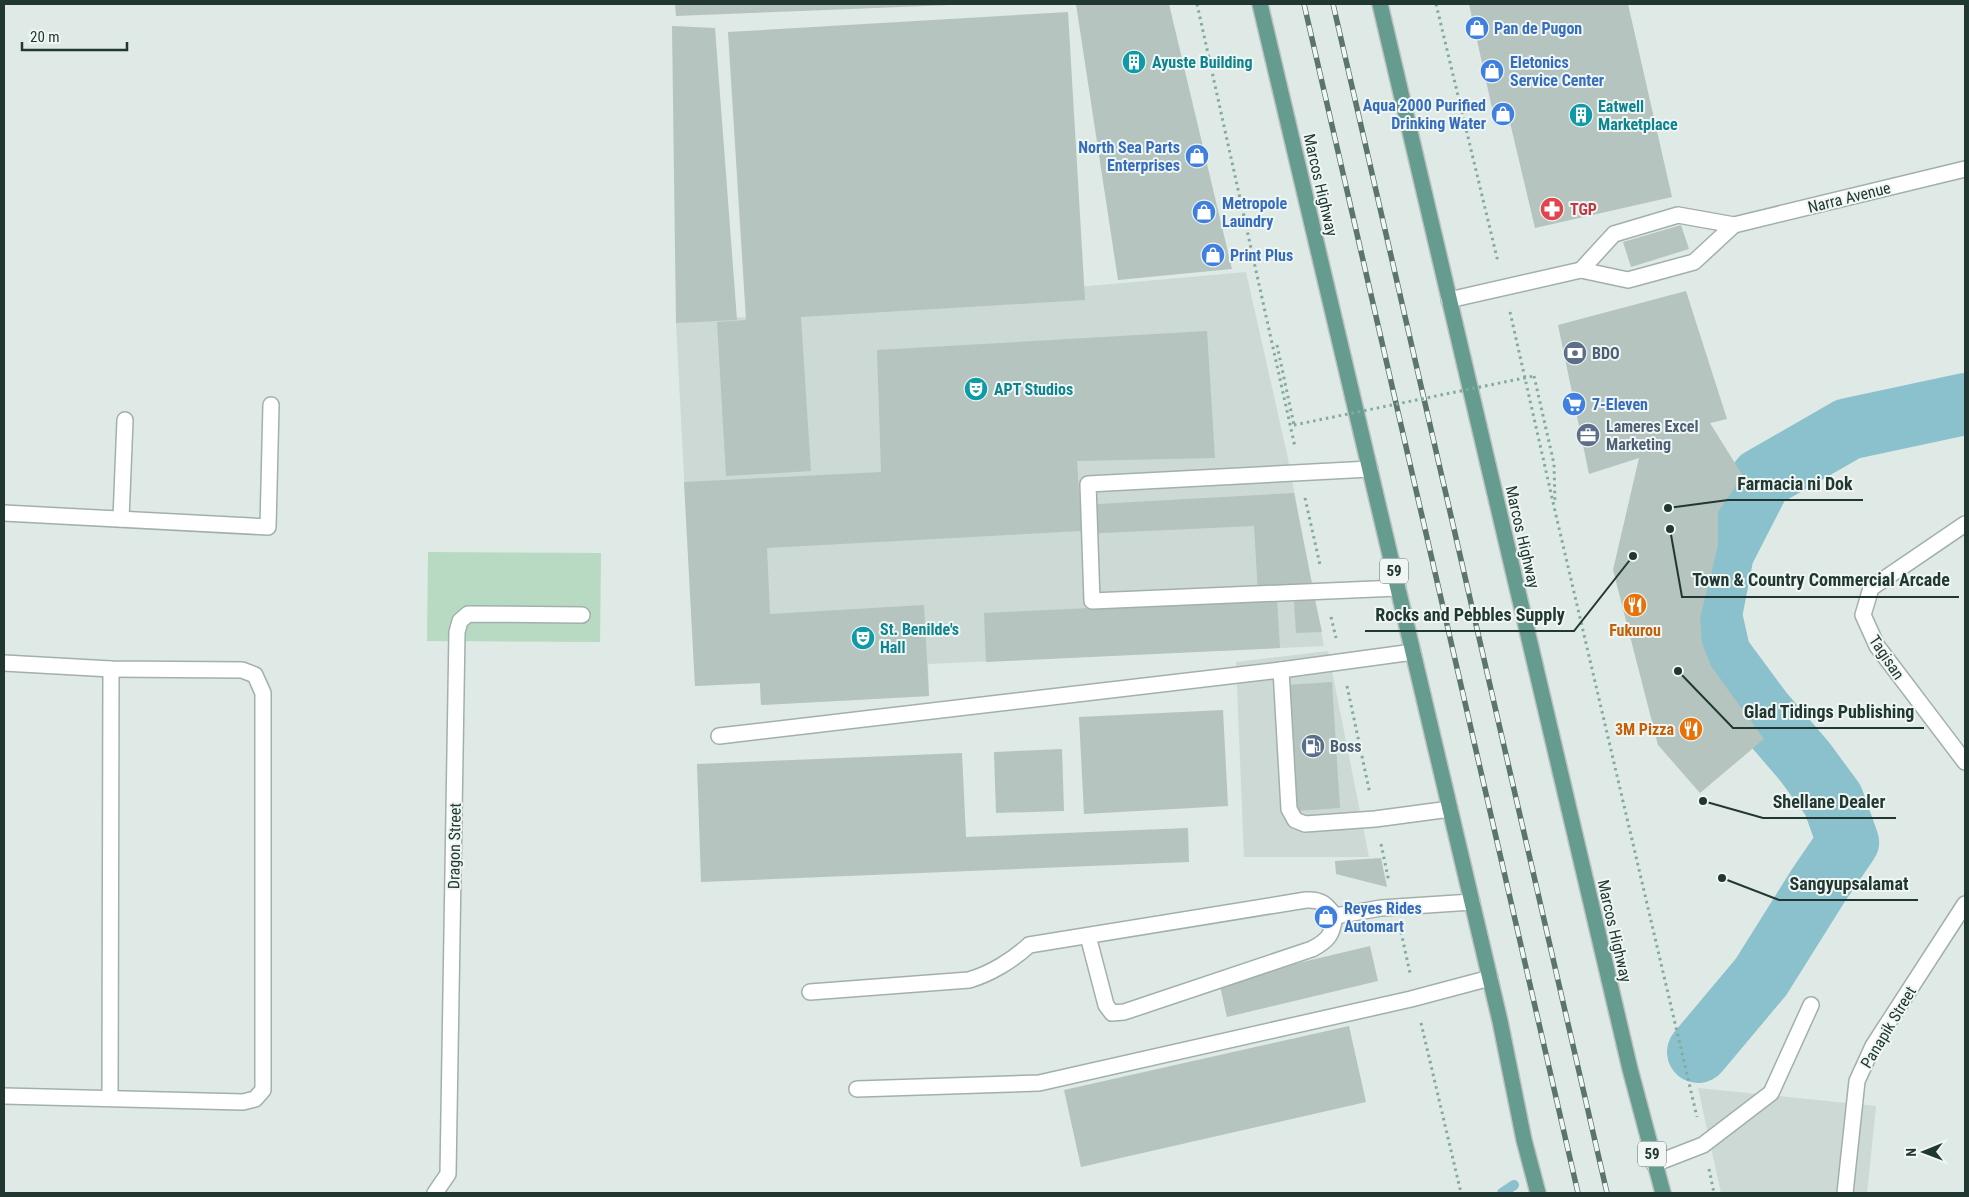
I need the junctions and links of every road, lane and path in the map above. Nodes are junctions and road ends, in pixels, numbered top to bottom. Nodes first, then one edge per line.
1 (1197, 4) edge
2 (1260, 4) edge
3 (1380, 4) edge
4 (1436, 4) edge
5 (1965, 169) edge
6 (1734, 226) junction
7 (1581, 270) junction
8 (1504, 287) junction
9 (1449, 300) junction
10 (1277, 345) dead end
11 (271, 405) dead end
12 (125, 420) dead end
13 (1297, 456) dead end
14 (1370, 469) junction
15 (1303, 489) dead end
16 (1555, 511) junction
17 (4, 513) edge
18 (121, 519) junction
19 (1965, 524) edge
20 (1321, 572) dead end
21 (1398, 588) junction
22 (1329, 608) dead end
23 (582, 615) dead end
24 (1413, 652) junction
25 (1341, 662) junction
26 (4, 663) edge
27 (111, 669) junction
28 (1281, 670) junction
29 (719, 736) dead end
30 (1965, 762) edge
31 (1450, 809) junction
32 (1376, 819) junction
33 (1472, 902) junction
34 (1965, 904) edge
35 (1395, 907) junction
36 (1335, 916) junction
37 (1088, 936) junction
38 (1490, 978) junction
39 (810, 992) dead end
40 (1415, 997) junction
41 (1810, 1005) dead end
42 (857, 1089) dead end
43 (4, 1096) edge
44 (110, 1098) junction
45 (1703, 1145) junction
46 (1654, 1164) junction
47 (436, 1193) edge
48 (1461, 1193) edge
49 (1538, 1193) edge
50 (1664, 1193) edge
51 (1714, 1193) edge
52 (1845, 1193) edge

1 - 13 path
2 - 14 main road, Marcos Highway / 59
3 - 9 main road, Marcos Highway / 59
4 - 8 path
5 - 6 street, Narra Avenue
6 - 7 street, Narra Avenue
6 - 7 street, Narra Avenue
7 - 8 street, Narra Avenue
8 - 9 street, Narra Avenue
8 - 16 path
9 - 46 main road, Marcos Highway / 59
10 - 16 path, bridge
11 - 18 street
12 - 18 street
14 - 21 main road, Marcos Highway / 59
14 - 21 street
15 - 20 path
16 - 45 path
17 - 18 street
19 - 30 street, Tagisan
21 - 24 main road, Marcos Highway / 59
22 - 25 path
23 - 47 street, Dragon Street
24 - 25 street
24 - 31 main road, Marcos Highway / 59
25 - 28 street
25 - 32 path
26 - 27 street
27 - 44 street
27 - 44 street
28 - 29 street
28 - 32 street
31 - 32 street
31 - 33 main road, Marcos Highway / 59
32 - 35 path
33 - 35 street
33 - 38 main road, Marcos Highway / 59
34 - 52 street, Panapik Street
35 - 36 street
35 - 40 path
36 - 37 street
36 - 37 street
37 - 39 street
38 - 40 street
38 - 49 main road, Marcos Highway / 59
40 - 42 street
40 - 48 path
41 - 45 street
43 - 44 street
45 - 46 street
45 - 51 path
46 - 50 main road, Marcos Highway / 59

